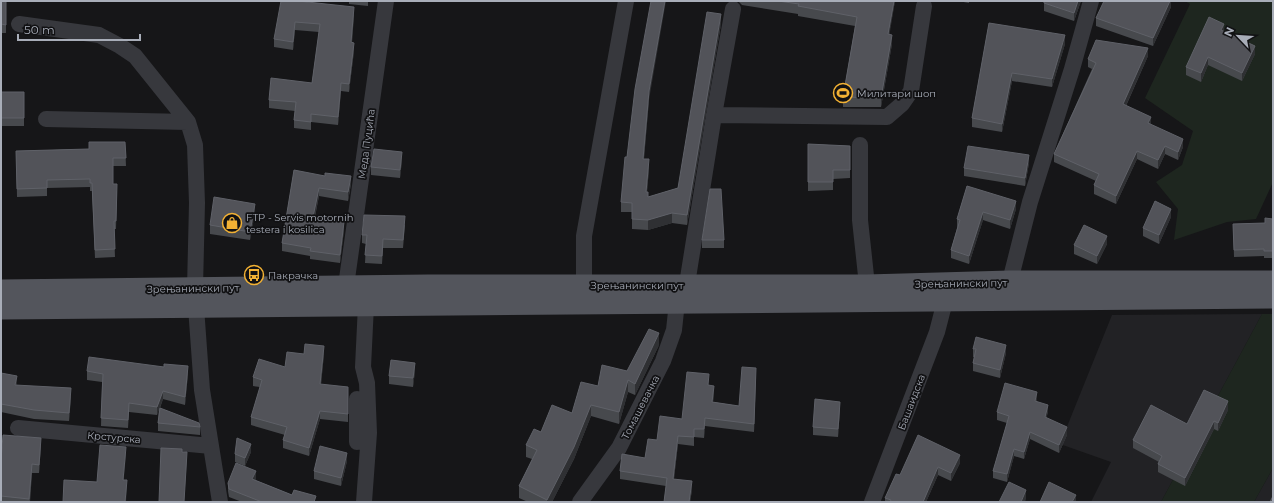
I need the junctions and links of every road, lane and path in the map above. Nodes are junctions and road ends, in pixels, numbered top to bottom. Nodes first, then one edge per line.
1 (386, 1) edge
2 (626, 1) edge
3 (1090, 1) edge
4 (924, 6) dead end
5 (733, 9) dead end
6 (19, 24) dead end
7 (714, 115) junction
8 (46, 119) dead end
9 (188, 122) junction
10 (860, 144) dead end
11 (1010, 281) junction
12 (1273, 281) edge
13 (687, 284) junction
14 (584, 285) junction
15 (867, 285) junction
16 (346, 286) junction
17 (1, 290) edge
18 (196, 297) junction
19 (1273, 298) edge
20 (945, 301) junction
21 (676, 302) junction
22 (366, 305) junction
23 (1, 309) edge
24 (363, 367) junction
25 (18, 428) dead end
26 (357, 442) dead end
27 (211, 446) junction
28 (220, 502) edge
29 (364, 502) edge
30 (580, 502) edge
31 (872, 502) edge

1 - 16 street, Меда Пуцића
2 - 14 street
3 - 11 street
4 - 7 street
5 - 7 street
6 - 9 street
7 - 13 street
8 - 9 street
9 - 18 street
10 - 15 street
11 - 12 main road, Зрењанински пут
11 - 15 main road, Зрењанински пут
13 - 14 main road, Зрењанински пут
13 - 15 main road, Зрењанински пут
14 - 16 main road, Зрењанински пут
16 - 18 main road, Зрењанински пут
17 - 18 main road, Зрењанински пут
18 - 22 main road, Зрењанински пут
18 - 23 main road, Зрењанински пут
18 - 27 street
19 - 20 main road, Зрењанински пут
20 - 21 main road, Зрењанински пут
20 - 31 street, Башаидска
21 - 22 main road, Зрењанински пут
21 - 30 street, Томашевачка
22 - 24 street
24 - 26 street
24 - 29 street
25 - 27 street, Крстурска
27 - 28 street

